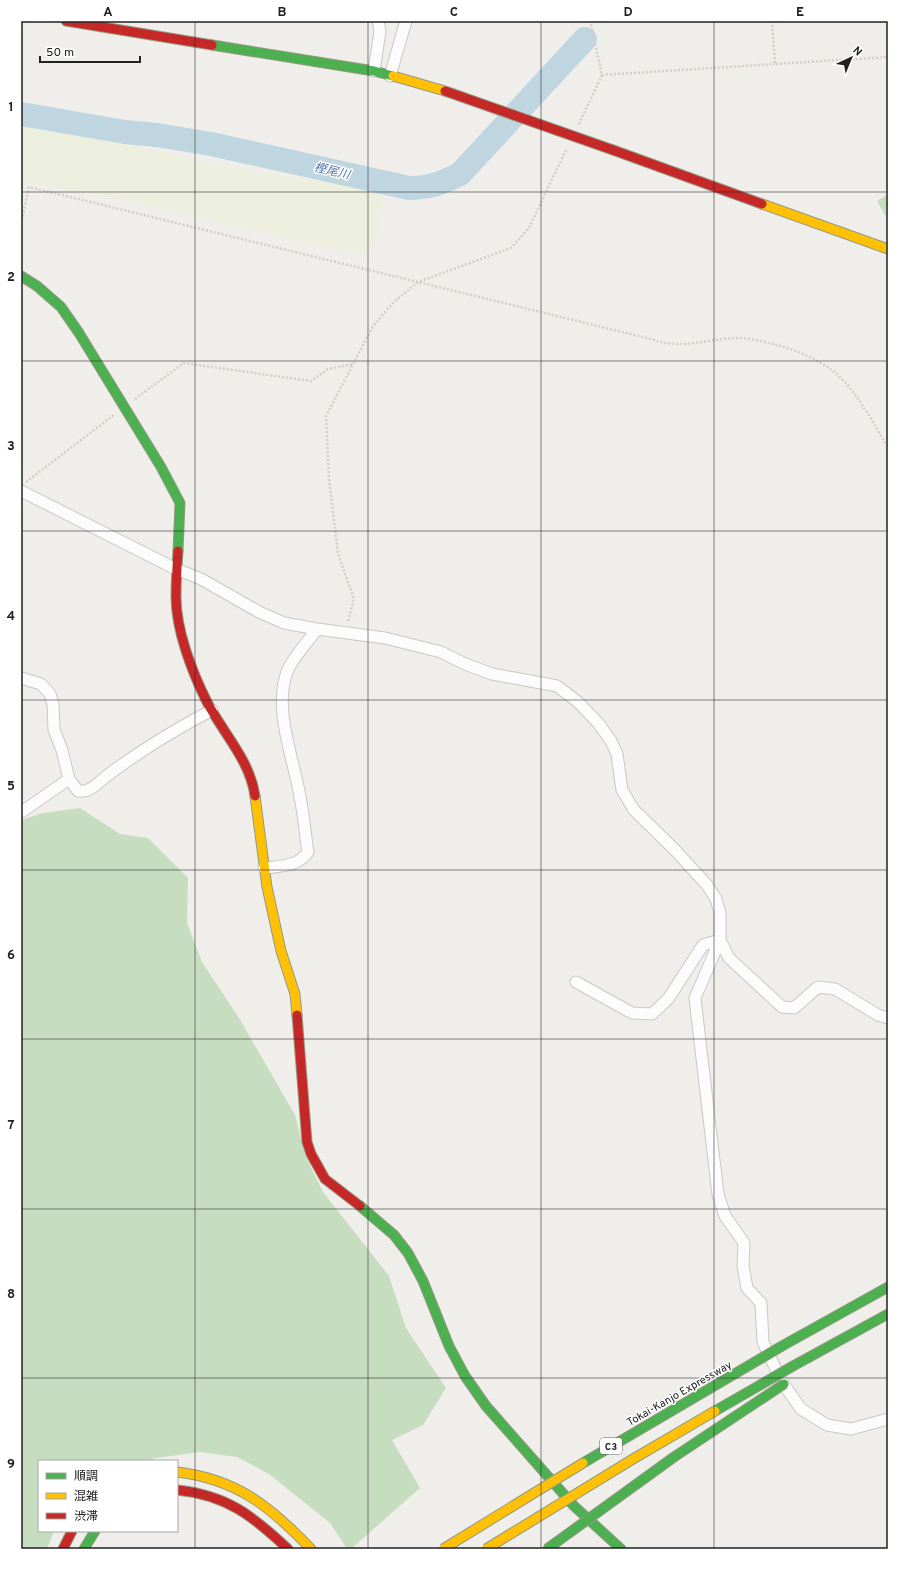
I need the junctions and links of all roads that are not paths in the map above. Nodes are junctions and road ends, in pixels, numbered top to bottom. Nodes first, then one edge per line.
1 (66, 21) edge
2 (378, 21) edge
3 (406, 21) edge
4 (99, 24) edge
5 (374, 71) junction
6 (390, 76) junction
7 (888, 250) edge
8 (21, 276) edge
9 (21, 491) edge
10 (176, 569) junction
11 (317, 630) junction
12 (21, 678) edge
13 (212, 710) junction
14 (69, 779) junction
15 (21, 809) edge
16 (264, 868) junction
17 (720, 940) junction
18 (576, 982) dead end
19 (888, 1018) edge
20 (888, 1287) edge
21 (888, 1314) edge
22 (888, 1320) edge
23 (823, 1360) dead end
24 (790, 1380) dead end
25 (888, 1419) edge
26 (178, 1472) edge
27 (545, 1485) junction
28 (178, 1490) edge
29 (72, 1532) edge
30 (94, 1532) edge
31 (63, 1549) edge
32 (84, 1549) edge
33 (288, 1549) edge
34 (311, 1549) edge
35 (435, 1549) edge
36 (443, 1549) edge
37 (486, 1549) edge
38 (547, 1549) edge
39 (621, 1549) edge

1 - 4 main road
2 - 5 street
3 - 6 street
4 - 5 main road
5 - 6 main road
6 - 7 main road, bridge
8 - 10 main road
9 - 10 street
10 - 11 street
10 - 13 main road
11 - 16 street
11 - 17 street
12 - 14 street
13 - 14 street
13 - 16 main road
14 - 15 street
16 - 39 main road
17 - 18 street
17 - 19 street
17 - 25 street
20 - 27 main road, Tokai-Kanjo Expressway / C3, bridge
21 - 37 main road, C3, bridge
22 - 23 main road
24 - 38 main road, bridge
26 - 34 main road
27 - 35 main road, bridge
27 - 36 main road, Tokai-Kanjo Expressway / C3, bridge
28 - 33 main road
29 - 31 main road
30 - 32 main road

